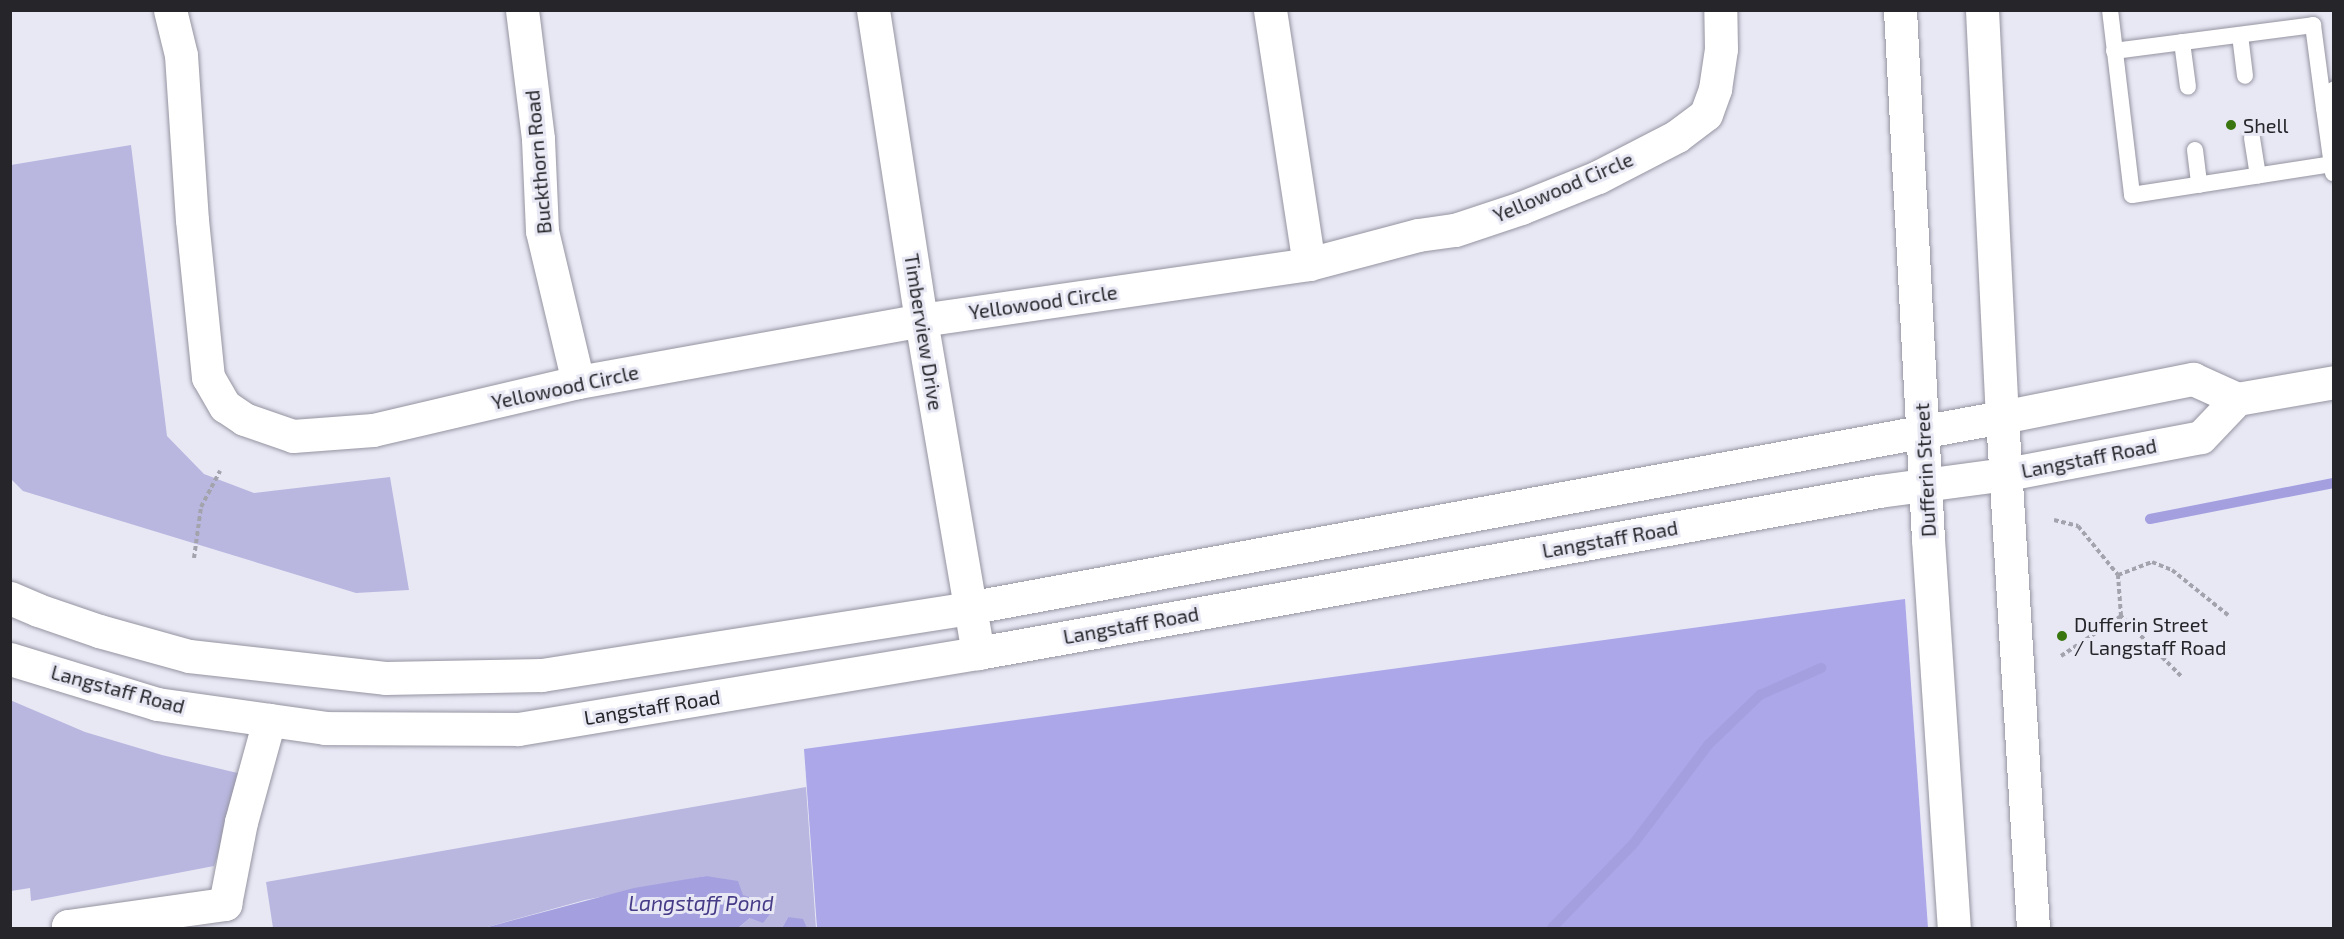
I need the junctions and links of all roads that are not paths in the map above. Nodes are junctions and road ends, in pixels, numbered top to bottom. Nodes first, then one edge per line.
1 (170, 10) edge
2 (522, 10) edge
3 (873, 10) edge
4 (1270, 10) edge
5 (1720, 10) edge
6 (1900, 10) edge
7 (1982, 10) edge
8 (2110, 10) edge
9 (2240, 35) junction
10 (2182, 42) junction
11 (2114, 51) junction
12 (2245, 76) dead end
13 (2188, 87) dead end
14 (2334, 89) edge
15 (2324, 108) junction
16 (2253, 138) dead end
17 (2195, 150) dead end
18 (2333, 169) edge
19 (2258, 176) junction
20 (2199, 185) junction
21 (1309, 264) junction
22 (921, 320) junction
23 (578, 382) junction
24 (2334, 382) edge
25 (2237, 399) junction
26 (2002, 417) junction
27 (1923, 432) junction
28 (2007, 474) junction
29 (1926, 483) junction
30 (10, 598) edge
31 (968, 608) junction
32 (978, 653) junction
33 (10, 659) edge
34 (269, 720) junction
35 (68, 928) edge
36 (1954, 928) edge
37 (2033, 928) edge

1 - 23 main road, Yellowood Circle
2 - 23 main road, Buckthorn Road
3 - 22 main road, Timberview Drive
4 - 21 main road
5 - 21 main road, Yellowood Circle
6 - 27 main road, Dufferin Street
7 - 26 main road
8 - 11 lane
9 - 10 lane
9 - 12 lane
9 - 15 lane
10 - 11 lane
10 - 13 lane
11 - 20 lane
14 - 15 lane
15 - 18 lane
16 - 19 lane
17 - 20 lane
18 - 19 lane
19 - 20 lane
21 - 22 main road, Yellowood Circle
22 - 23 main road, Yellowood Circle
22 - 31 main road, Timberview Drive
24 - 25 main road
25 - 26 main road
25 - 28 main road, Langstaff Road
26 - 27 main road
26 - 28 main road
27 - 29 main road, Dufferin Street
27 - 31 main road
28 - 29 main road, Langstaff Road
28 - 37 main road
29 - 32 main road, Langstaff Road
29 - 36 main road, Dufferin Street
30 - 31 main road
31 - 32 main road, Timberview Drive
32 - 34 main road, Langstaff Road
33 - 34 main road, Langstaff Road
34 - 35 main road

